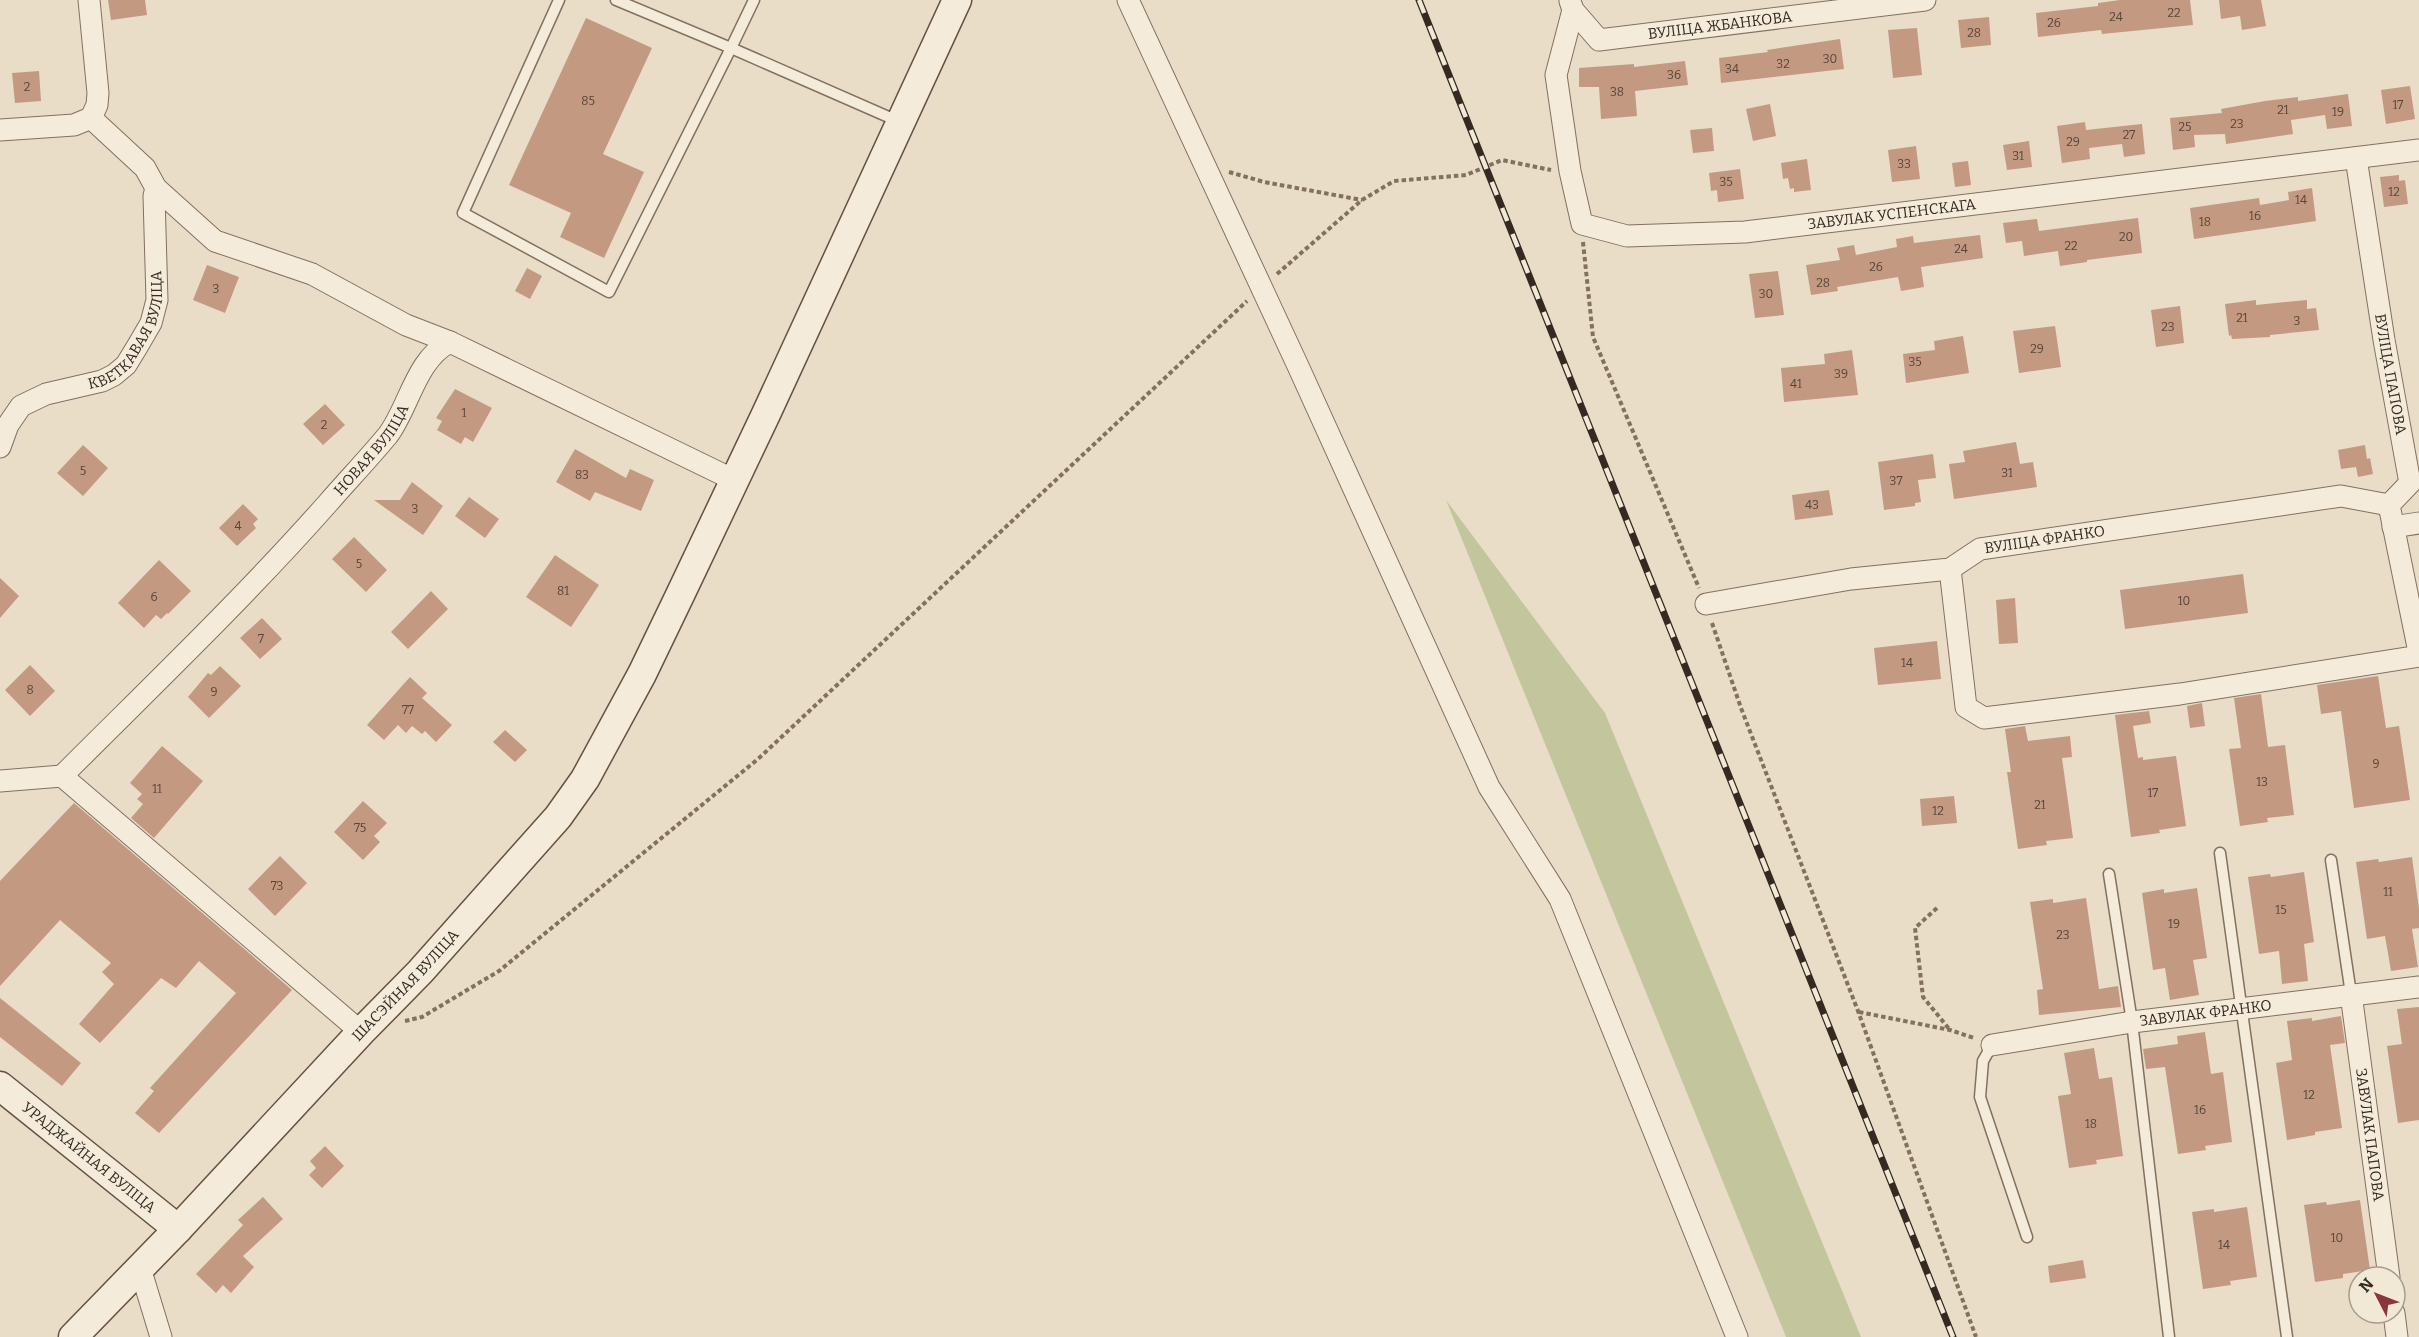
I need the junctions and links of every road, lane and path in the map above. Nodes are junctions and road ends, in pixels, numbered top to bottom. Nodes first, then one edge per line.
1 (88, 0) edge
2 (559, 0) edge
3 (616, 0) edge
4 (754, 0) edge
5 (957, 0) edge
6 (1128, 0) edge
7 (1925, 0) edge
8 (1873, 3) edge
9 (1571, 5) edge
10 (731, 48) junction
11 (91, 118) junction
12 (900, 122) junction
13 (0, 130) edge
14 (2419, 150) edge
15 (2356, 158) junction
16 (1205, 165) junction
17 (1570, 171) junction
18 (156, 188) junction
19 (1362, 200) junction
20 (1582, 224) junction
21 (1262, 287) junction
22 (450, 342) junction
23 (0, 447) edge
24 (734, 480) junction
25 (2389, 505) junction
26 (2419, 523) edge
27 (2393, 527) junction
28 (1950, 569) junction
29 (1706, 604) junction
30 (2419, 654) edge
31 (62, 776) junction
32 (0, 781) edge
33 (2220, 853) dead end
34 (2331, 860) dead end
35 (2109, 874) dead end
36 (1937, 908) dead end
37 (2419, 987) edge
38 (2351, 994) junction
39 (2241, 1010) junction
40 (1858, 1011) junction
41 (402, 1022) dead end
42 (2132, 1022) junction
43 (1950, 1030) junction
44 (361, 1032) junction
45 (1992, 1045) junction
46 (2, 1092) edge
47 (178, 1229) junction
48 (2027, 1237) dead end
49 (2387, 1265) edge
50 (140, 1268) junction
51 (73, 1337) edge
52 (161, 1337) edge
53 (1737, 1337) edge
54 (1976, 1337) edge
55 (2169, 1337) edge
56 (2287, 1337) edge

1 - 11 street
2 - 10 lane
3 - 10 lane
4 - 10 lane
5 - 12 main road, ШАСЭЙНАЯ ВУЛІЦА
6 - 16 street
7 - 8 street, ВУЛІЦА ЖБАНКОВА
8 - 9 street, ВУЛІЦА ЖБАНКОВА
9 - 17 street
10 - 12 lane
11 - 13 street
11 - 18 street
12 - 24 main road, ШАСЭЙНАЯ ВУЛІЦА
14 - 15 street, ЗАВУЛАК УСПЕНСКАГА
15 - 20 street, ЗАВУЛАК УСПЕНСКАГА
15 - 25 street, ВУЛІЦА ПАПОВА
16 - 19 path
16 - 21 street
17 - 19 path
17 - 20 street
18 - 22 street
18 - 23 street, КВЕТКАВАЯ ВУЛІЦА
19 - 21 path
20 - 29 path
21 - 41 path
21 - 53 street
22 - 24 street
22 - 31 street, НОВАЯ ВУЛІЦА
24 - 44 main road, ШАСЭЙНАЯ ВУЛІЦА
25 - 27 street
25 - 28 street, ВУЛІЦА ФРАНКО
26 - 27 street
27 - 30 street
28 - 29 street, ВУЛІЦА ФРАНКО
28 - 30 street
29 - 40 path
31 - 32 street
31 - 44 street
33 - 39 lane
34 - 38 lane
35 - 42 lane
36 - 43 path
37 - 38 street, ЗАВУЛАК ФРАНКО
38 - 39 street, ЗАВУЛАК ФРАНКО
38 - 49 street, ЗАВУЛАК ПАПОВА
39 - 42 street, ЗАВУЛАК ФРАНКО
39 - 56 lane
40 - 43 path
40 - 54 path
42 - 45 street, ЗАВУЛАК ФРАНКО
42 - 55 lane
43 - 45 path
44 - 47 main road, ШАСЭЙНАЯ ВУЛІЦА
45 - 48 lane
46 - 47 main road, УРАДЖАЙНАЯ ВУЛІЦА
47 - 50 main road, ШАСЭЙНАЯ ВУЛІЦА
50 - 51 main road, ШАСЭЙНАЯ ВУЛІЦА
50 - 52 street

